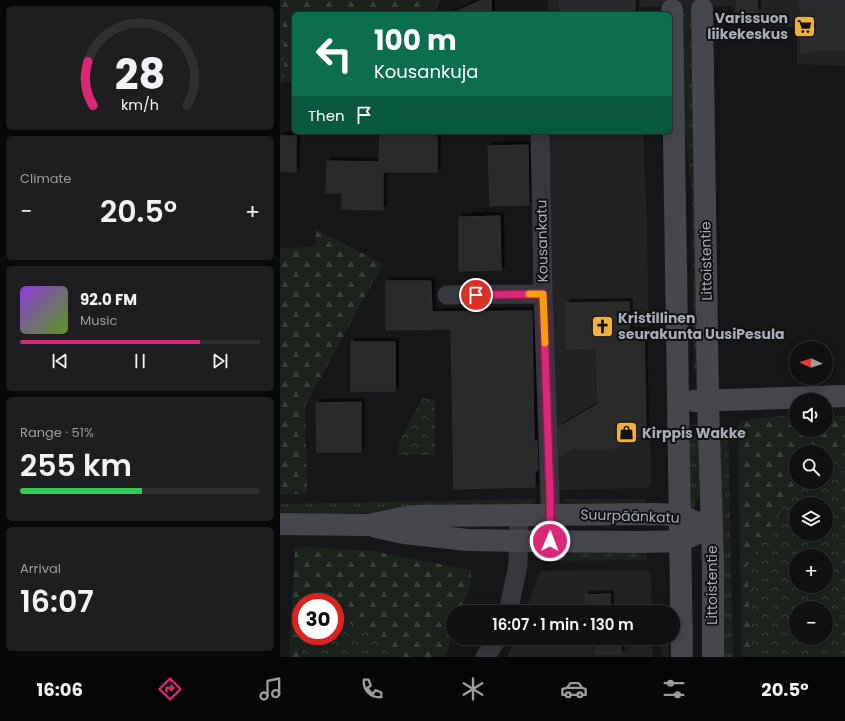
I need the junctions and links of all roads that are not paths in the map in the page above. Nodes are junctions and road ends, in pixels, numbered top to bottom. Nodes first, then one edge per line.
1 (702, 9) dead end
2 (672, 10) dead end
3 (540, 134) edge
4 (543, 294) junction
5 (446, 295) dead end
6 (845, 396) edge
7 (708, 400) junction
8 (678, 401) junction
9 (519, 515) junction
10 (550, 515) junction
11 (679, 515) junction
12 (280, 524) edge
13 (368, 525) junction
14 (712, 529) junction
15 (680, 540) junction
16 (519, 541) junction
17 (550, 541) junction
18 (509, 605) edge
19 (493, 645) edge
20 (485, 657) edge
21 (682, 657) edge
22 (713, 657) edge

1 - 7 main road, Littoistentie
2 - 8 main road
3 - 4 street, Kousankatu
4 - 5 street
4 - 10 street, Kousankatu
6 - 7 main road
7 - 8 main road
7 - 14 main road, Littoistentie
8 - 11 main road
9 - 10 main road, Suurpäänkatu
9 - 13 main road, Suurpäänkatu
9 - 16 street
10 - 11 main road, Suurpäänkatu
10 - 17 street, Kousankatu
11 - 14 main road, Suurpäänkatu
11 - 15 main road
12 - 13 main road, Suurpäänkatu
13 - 16 main road, Suurpäänkatu
14 - 15 main road, Suurpäänkatu
14 - 22 main road, Littoistentie
15 - 17 main road, Suurpäänkatu
15 - 21 main road
16 - 17 main road, Suurpäänkatu
16 - 18 street
19 - 20 street

